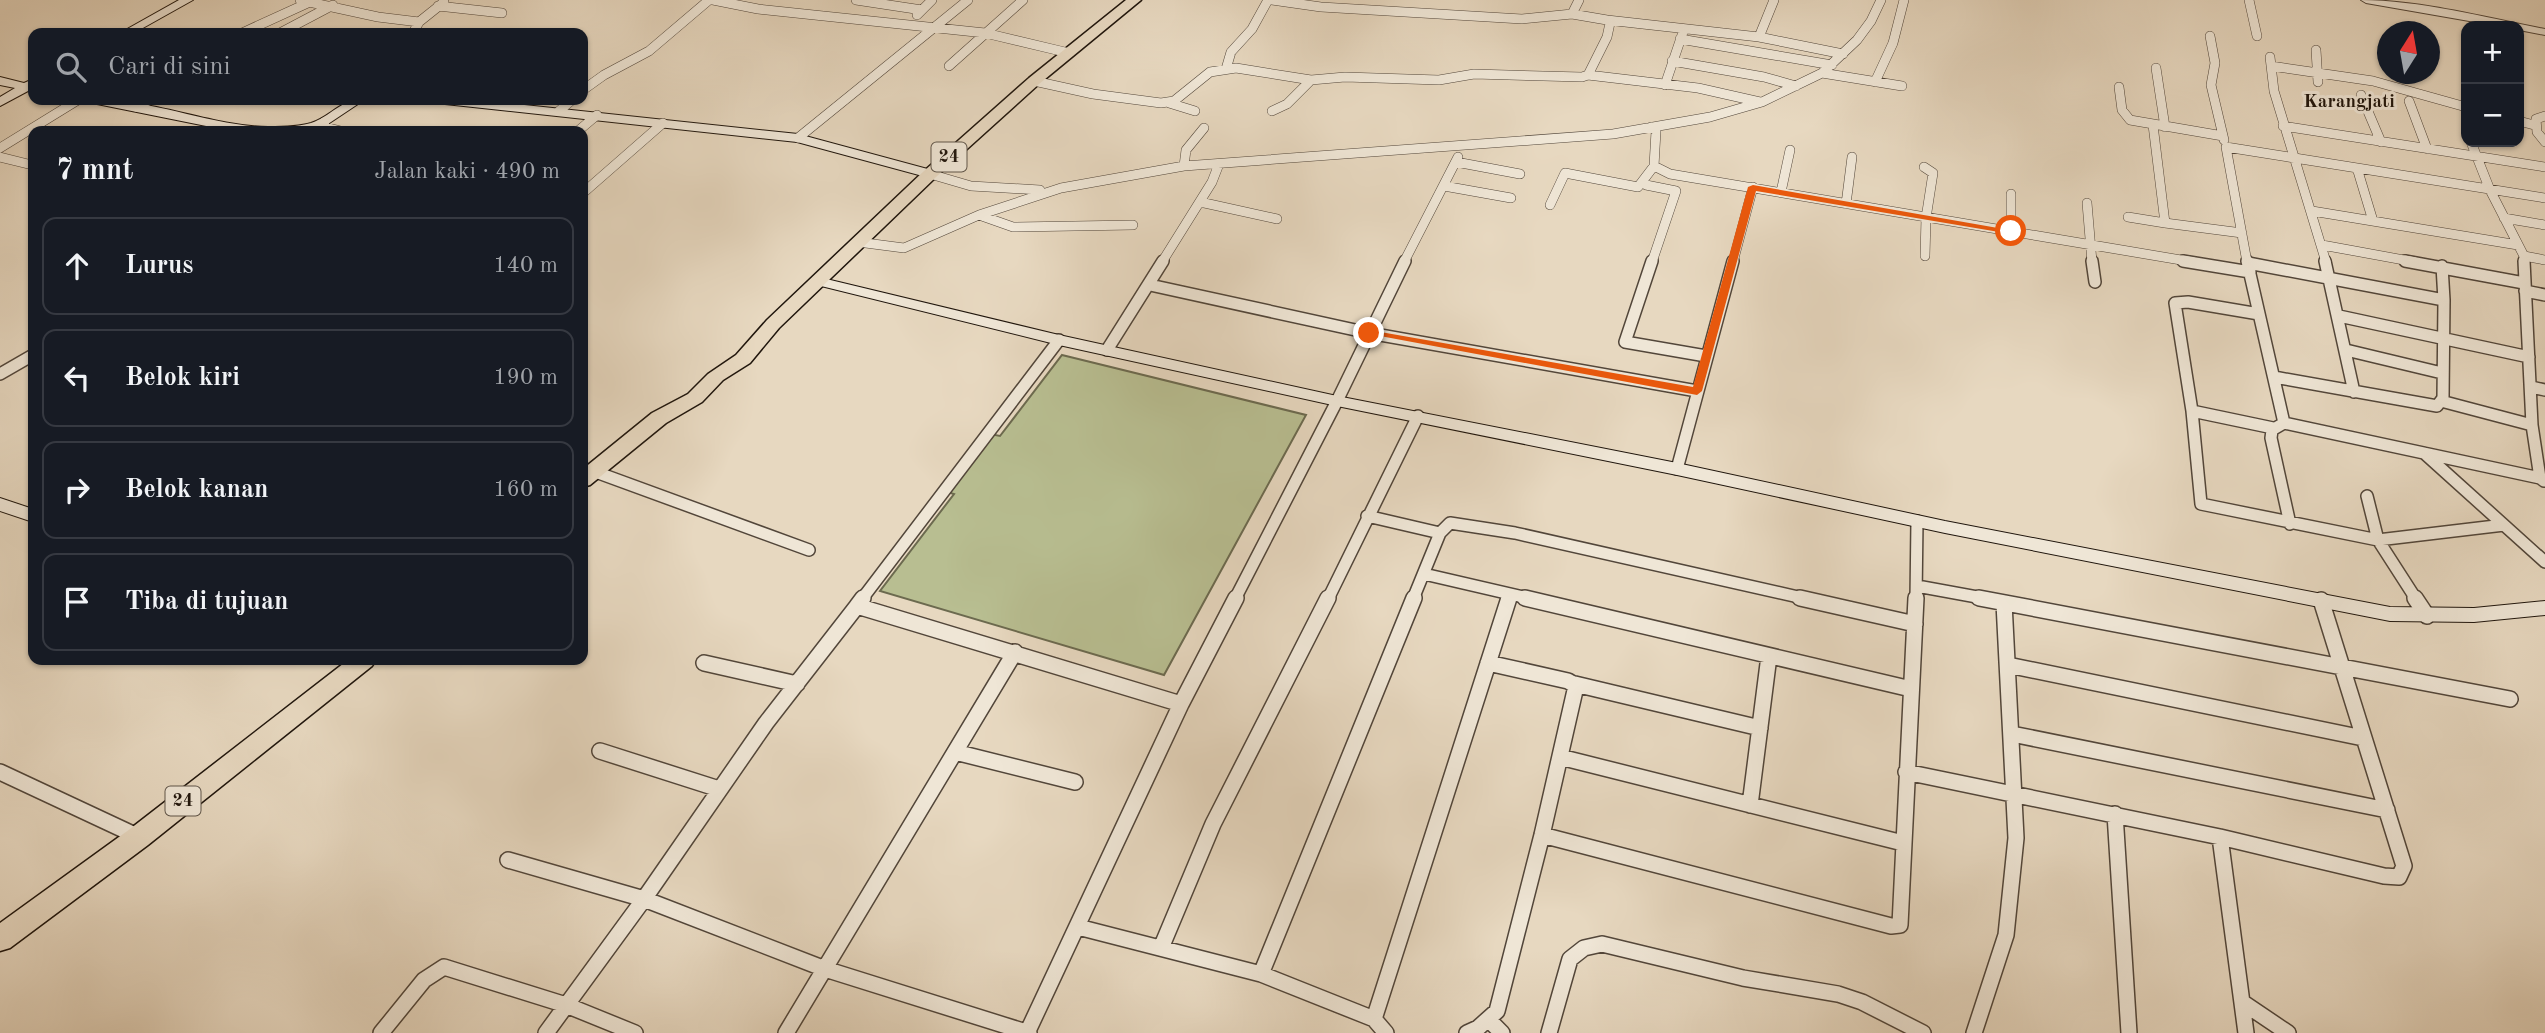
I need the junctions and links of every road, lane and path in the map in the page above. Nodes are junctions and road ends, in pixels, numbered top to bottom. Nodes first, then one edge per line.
1 (187, 0) edge
2 (300, 0) edge
3 (448, 0) edge
4 (711, 0) edge
5 (856, 0) edge
6 (932, 0) edge
7 (968, 0) edge
8 (1023, 0) edge
9 (1135, 0) edge
10 (1270, 0) edge
11 (1579, 0) edge
12 (1774, 0) edge
13 (1881, 0) edge
14 (1904, 0) edge
15 (2249, 0) edge
16 (2366, 0) edge
17 (312, 1) edge
18 (1372, 4) edge
19 (332, 5) junction
20 (438, 6) junction
21 (922, 10) junction
22 (502, 13) dead end
23 (1572, 14) junction
24 (1607, 20) junction
25 (2483, 21) edge
26 (419, 22) junction
27 (909, 23) junction
28 (938, 26) junction
29 (1685, 27) junction
30 (135, 28) edge
31 (253, 28) edge
32 (289, 28) edge
33 (416, 28) edge
34 (2524, 28) edge
35 (2545, 32) edge
36 (985, 33) junction
37 (2210, 36) dead end
38 (2256, 36) dead end
39 (1759, 37) junction
40 (1680, 39) junction
41 (2316, 50) dead end
42 (1069, 53) junction
43 (1843, 54) junction
44 (1672, 61) junction
45 (1832, 65) junction
46 (949, 66) dead end
47 (2156, 68) dead end
48 (1226, 69) junction
49 (1822, 73) junction
50 (1588, 75) junction
51 (2318, 77) junction
52 (1311, 80) junction
53 (0, 81) edge
54 (1034, 81) junction
55 (1875, 82) junction
56 (1665, 85) junction
57 (28, 86) edge
58 (588, 86) edge
59 (1796, 86) junction
60 (1902, 86) dead end
61 (28, 88) edge
62 (2119, 88) dead end
63 (2361, 95) dead end
64 (2409, 101) dead end
65 (0, 102) edge
66 (1762, 102) junction
67 (1169, 103) junction
68 (70, 105) edge
69 (128, 105) edge
70 (140, 105) edge
71 (350, 105) edge
72 (497, 105) edge
73 (566, 105) edge
74 (2461, 105) edge
75 (136, 107) junction
76 (559, 111) junction
77 (1195, 111) dead end
78 (1272, 111) dead end
79 (597, 116) junction
80 (2545, 116) edge
81 (324, 122) junction
82 (2524, 122) edge
83 (663, 123) junction
84 (2153, 125) junction
85 (2534, 125) junction
86 (36, 126) edge
87 (236, 126) edge
88 (310, 126) edge
89 (325, 126) edge
90 (584, 126) edge
91 (2283, 126) junction
92 (1651, 127) junction
93 (2165, 127) junction
94 (1204, 128) dead end
95 (28, 131) edge
96 (798, 138) junction
97 (2224, 142) junction
98 (2381, 142) junction
99 (2545, 142) edge
100 (2472, 147) edge
101 (0, 148) edge
102 (2427, 149) junction
103 (1790, 150) dead end
104 (0, 157) edge
105 (1852, 157) dead end
106 (2295, 158) junction
107 (2477, 158) junction
108 (28, 164) dead end
109 (1219, 164) junction
110 (1184, 166) junction
111 (1654, 166) junction
112 (1924, 167) dead end
113 (2545, 167) edge
114 (2357, 168) junction
115 (930, 174) junction
116 (1520, 174) dead end
117 (1646, 185) dead end
118 (1444, 186) junction
119 (1753, 187) junction
120 (1061, 188) junction
121 (588, 189) edge
122 (2490, 190) junction
123 (1781, 192) junction
124 (2011, 194) dead end
125 (1511, 198) dead end
126 (2545, 198) edge
127 (1200, 202) junction
128 (2087, 203) dead end
129 (1846, 204) junction
130 (1550, 205) dead end
131 (2312, 211) junction
132 (979, 215) junction
133 (2129, 217) dead end
134 (1927, 218) junction
135 (2504, 218) junction
136 (1277, 219) dead end
137 (2373, 221) junction
138 (2165, 223) junction
139 (1133, 225) dead end
140 (2545, 225) edge
141 (2011, 231) junction
142 (2242, 233) junction
143 (858, 243) junction
144 (2089, 244) junction
145 (2322, 245) junction
146 (2518, 245) junction
147 (1925, 256) dead end
148 (2524, 256) junction
149 (2545, 260) edge
150 (2442, 266) junction
151 (2249, 268) junction
152 (2329, 278) junction
153 (818, 281) junction
154 (2095, 282) dead end
155 (1150, 285) junction
156 (2524, 287) junction
157 (2545, 295) edge
158 (2444, 300) junction
159 (2259, 314) junction
160 (2339, 316) junction
161 (1369, 333) junction
162 (2441, 337) junction
163 (1059, 340) junction
164 (1107, 350) junction
165 (2346, 350) junction
166 (1706, 356) junction
167 (2529, 357) junction
168 (28, 358) edge
169 (2442, 373) junction
170 (0, 374) edge
171 (2274, 377) junction
172 (2531, 387) junction
173 (2545, 390) edge
174 (1697, 391) junction
175 (2354, 392) junction
176 (1337, 401) junction
177 (2441, 401) junction
178 (2192, 411) junction
179 (1418, 416) junction
180 (2278, 425) junction
181 (2532, 425) junction
182 (2424, 452) junction
183 (1677, 469) junction
184 (588, 476) edge
185 (2542, 480) edge
186 (2367, 496) dead end
187 (0, 504) edge
188 (28, 514) edge
189 (1367, 516) junction
190 (1917, 521) junction
191 (2290, 524) junction
192 (2504, 525) junction
193 (1440, 533) junction
194 (2378, 540) junction
195 (809, 550) dead end
196 (2545, 562) edge
197 (1423, 574) junction
198 (1917, 586) junction
199 (1510, 595) junction
200 (2321, 600) junction
201 (2004, 603) junction
202 (857, 606) junction
203 (2545, 608) edge
204 (2427, 616) junction
205 (1915, 624) junction
206 (1014, 652) junction
207 (1769, 656) junction
208 (704, 663) dead end
209 (1489, 663) junction
210 (358, 665) edge
211 (2008, 665) junction
212 (2342, 668) junction
213 (797, 684) junction
214 (1575, 684) junction
215 (1912, 689) junction
216 (2510, 699) dead end
217 (1181, 704) junction
218 (1759, 728) junction
219 (2012, 734) junction
220 (2363, 738) junction
221 (600, 751) dead end
222 (955, 752) junction
223 (1560, 757) junction
224 (0, 772) edge
225 (1906, 772) junction
226 (1075, 782) dead end
227 (719, 789) junction
228 (2015, 794) junction
229 (1749, 805) junction
230 (2387, 810) junction
231 (2115, 814) junction
232 (1542, 835) junction
233 (139, 837) junction
234 (2220, 837) junction
235 (1903, 843) junction
236 (509, 860) dead end
237 (644, 899) junction
238 (1077, 927) junction
239 (0, 939) edge
240 (1161, 948) junction
241 (825, 969) junction
242 (1261, 974) junction
243 (2242, 1002) junction
244 (566, 1005) junction
245 (1374, 1019) junction
246 (1488, 1019) junction
247 (381, 1033) edge
248 (546, 1033) edge
249 (635, 1033) edge
250 (786, 1033) edge
251 (1028, 1033) edge
252 (1386, 1033) edge
253 (1467, 1033) edge
254 (1502, 1033) edge
255 (1549, 1033) edge
256 (1923, 1033) edge
257 (1974, 1033) edge
258 (2129, 1033) edge
259 (2246, 1033) edge
260 (2288, 1033) edge

1 - 30 main road
2 - 17 street
3 - 20 street
4 - 27 street
4 - 58 street
5 - 21 street
6 - 21 street
7 - 28 street
8 - 36 street
9 - 42 highway, 24
10 - 18 street
10 - 48 street
11 - 23 street
12 - 39 street
13 - 43 street
14 - 55 street
15 - 38 street
16 - 25 street
17 - 19 street
17 - 31 street
18 - 23 street
19 - 26 street
19 - 32 street
20 - 22 street
20 - 26 street
21 - 27 street
23 - 24 street
24 - 29 street
24 - 50 street
26 - 33 street
27 - 28 street
28 - 36 street
28 - 96 street
29 - 39 street
29 - 40 street
34 - 35 street
36 - 42 street
36 - 46 street
37 - 97 street
39 - 43 street
40 - 44 street
40 - 45 street
41 - 51 street
42 - 54 highway, 24
43 - 45 street
44 - 56 street
44 - 59 street
45 - 49 street
47 - 93 street
48 - 52 street
48 - 67 street
49 - 55 street
49 - 59 street
50 - 52 street
50 - 56 street
51 - 74 street
51 - 91 street
52 - 78 street
53 - 57 main road
54 - 67 street
54 - 115 highway, 24
55 - 60 street
56 - 66 street
59 - 66 street
61 - 65 main road
62 - 84 street
63 - 98 street
64 - 102 street
66 - 92 street
67 - 77 street
68 - 86 street
69 - 75 main road
70 - 75 street
71 - 81 main road
72 - 76 main road
73 - 76 street
75 - 87 main road
76 - 79 main road
79 - 83 main road
79 - 90 street
80 - 85 street
81 - 88 main road
81 - 89 street
82 - 85 street
83 - 96 main road
83 - 121 street
84 - 93 street
84 - 138 street
85 - 99 street
91 - 98 street
91 - 106 street
92 - 109 street
92 - 111 street
93 - 97 street
94 - 110 street
95 - 101 street
96 - 115 main road
97 - 106 street
97 - 142 street
98 - 102 street
100 - 107 street
102 - 107 street
103 - 123 street
104 - 108 street
105 - 129 street
106 - 114 street
106 - 131 street
107 - 113 street
107 - 122 street
109 - 110 street
109 - 127 street
110 - 120 street
111 - 119 street
111 - 130 street
112 - 134 street
114 - 122 street
114 - 137 street
115 - 120 street
115 - 143 highway, 24
116 - 118 street
117 - 166 street
118 - 125 street
118 - 161 street
119 - 123 street
119 - 166 street
120 - 132 street
122 - 126 street
122 - 135 street
123 - 129 street
124 - 141 street
127 - 136 street
127 - 155 street
128 - 144 street
129 - 134 street
131 - 137 street
131 - 145 street
132 - 139 street
132 - 143 street
133 - 138 street
134 - 141 street
134 - 147 street
135 - 140 street
135 - 146 street
137 - 146 street
138 - 142 street
141 - 144 street
142 - 151 street
143 - 153 highway, 24
144 - 151 street
144 - 154 street
145 - 150 street
145 - 152 street
146 - 148 street
148 - 149 street
148 - 156 street
150 - 156 street
150 - 158 street
151 - 152 street
151 - 159 street
152 - 158 street
152 - 160 street
153 - 163 main road
153 - 184 highway, 24
155 - 161 street
155 - 164 street
156 - 157 street
156 - 167 street
158 - 162 street
159 - 171 street
159 - 178 street
160 - 162 street
160 - 165 street
161 - 174 street
161 - 176 street
162 - 167 street
162 - 169 street
163 - 164 main road
163 - 202 street
164 - 176 main road
165 - 169 street
165 - 175 street
166 - 174 street
167 - 172 street
168 - 170 street
169 - 177 street
171 - 175 street
171 - 180 street
172 - 173 street
172 - 181 street
174 - 183 street
175 - 177 street
176 - 179 main road
176 - 217 street
177 - 181 street
178 - 180 street
178 - 191 street
179 - 183 main road
179 - 189 street
180 - 182 street
180 - 191 street
181 - 185 street
182 - 185 street
182 - 192 street
183 - 190 main road
184 - 195 street
186 - 194 street
187 - 188 main road
189 - 193 street
189 - 240 street
190 - 198 street
190 - 200 main road
191 - 194 street
192 - 194 street
192 - 196 street
193 - 197 street
193 - 205 street
194 - 204 street
197 - 199 street
197 - 242 street
198 - 201 street
198 - 205 street
199 - 207 street
199 - 209 street
200 - 204 main road
200 - 212 street
201 - 211 street
201 - 212 street
202 - 206 street
202 - 213 street
203 - 204 main road
205 - 215 street
206 - 217 street
206 - 222 street
207 - 215 street
207 - 218 street
208 - 213 street
209 - 214 street
209 - 245 street
210 - 233 highway, 24
211 - 219 street
211 - 220 street
212 - 216 street
212 - 220 street
213 - 227 street
214 - 218 street
214 - 223 street
215 - 225 street
217 - 238 street
218 - 229 street
219 - 228 street
219 - 230 street
220 - 230 street
221 - 227 street
222 - 226 street
222 - 241 street
223 - 229 street
223 - 232 street
224 - 233 street
225 - 228 street
225 - 235 street
227 - 237 street
228 - 231 street
228 - 257 street
229 - 235 street
230 - 234 street
231 - 234 street
231 - 258 street
232 - 235 street
232 - 246 street
233 - 239 highway, 24
234 - 243 street
236 - 237 street
237 - 241 street
237 - 244 street
238 - 240 street
238 - 251 street
240 - 242 street
241 - 250 street
241 - 251 street
242 - 245 street
243 - 259 street
243 - 260 street
244 - 247 street
244 - 248 street
244 - 249 street
245 - 252 street
246 - 253 street
246 - 254 street
255 - 256 street

